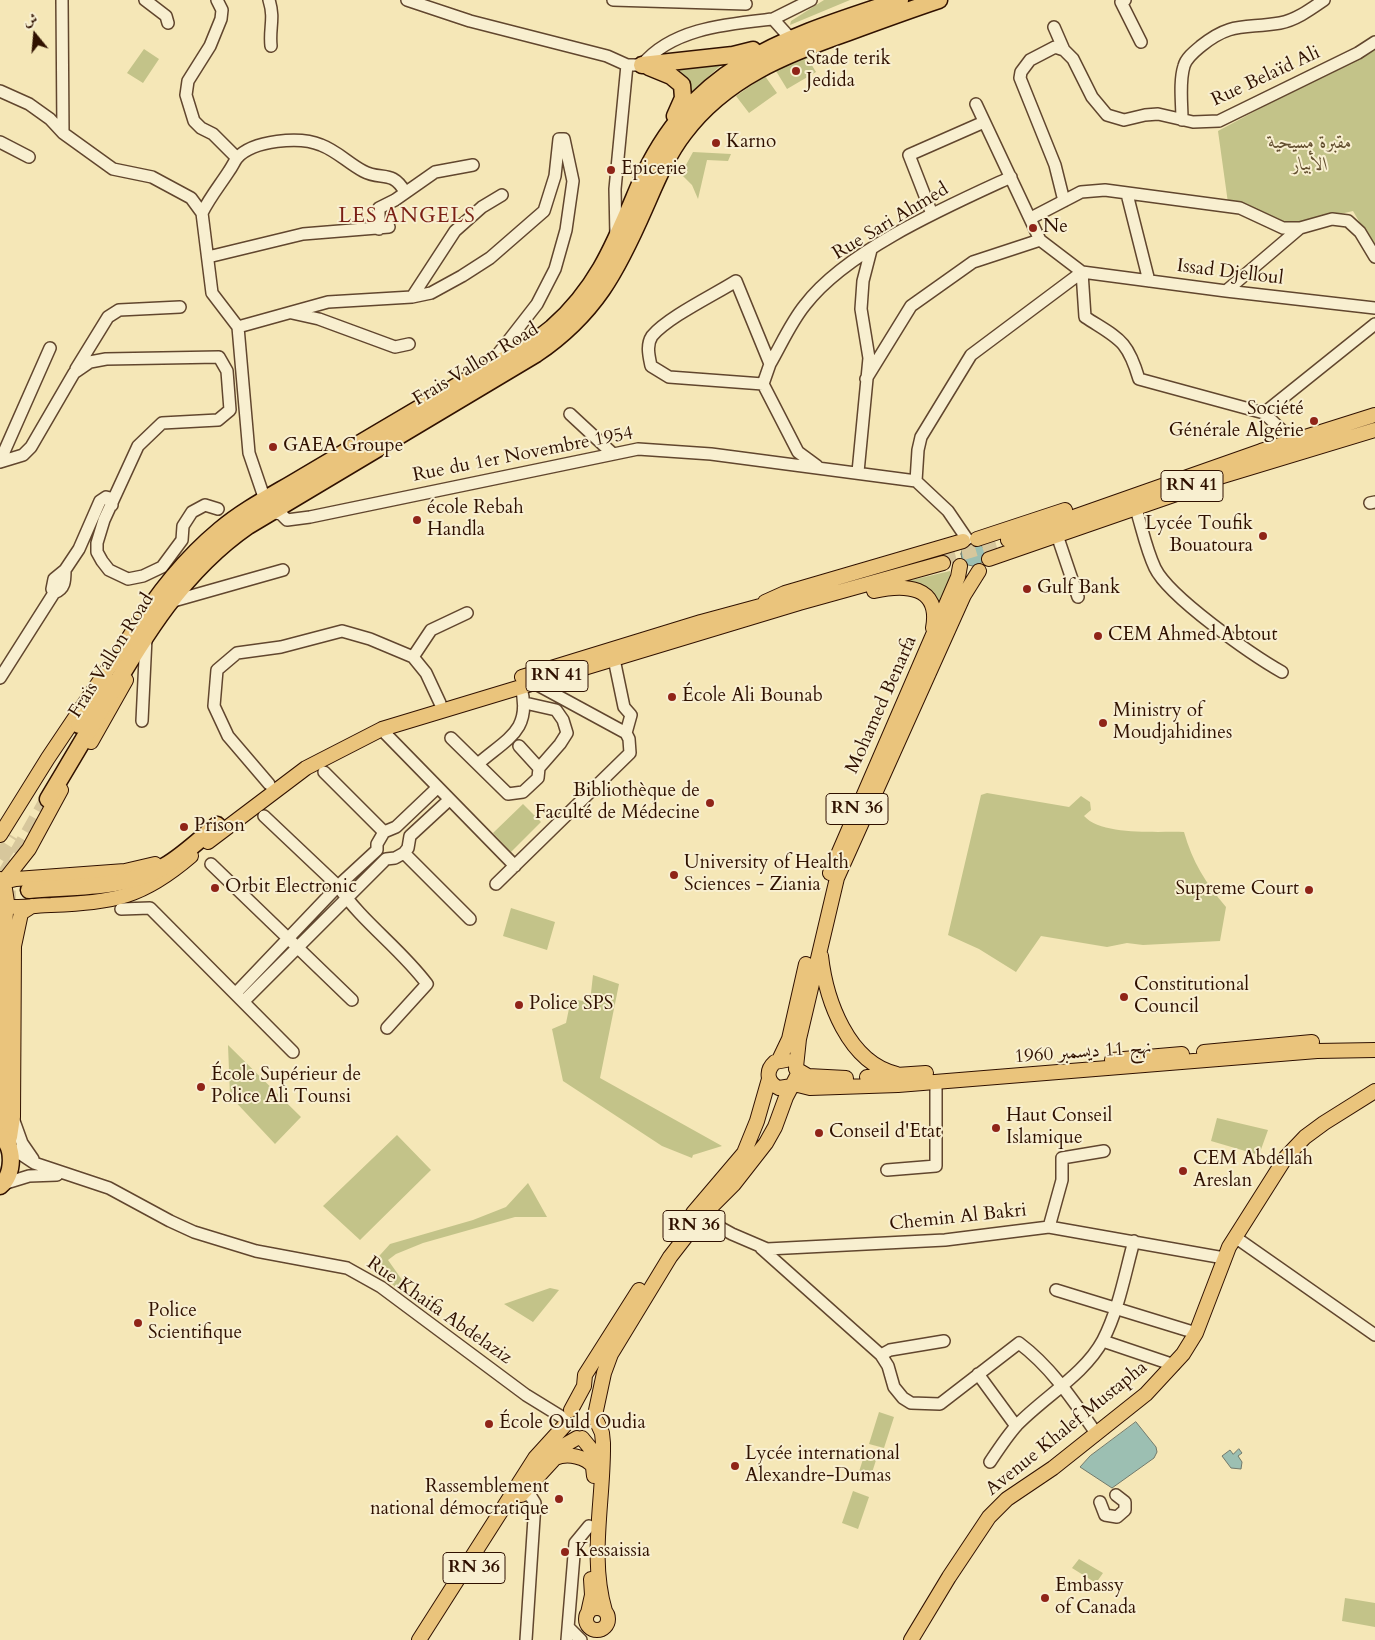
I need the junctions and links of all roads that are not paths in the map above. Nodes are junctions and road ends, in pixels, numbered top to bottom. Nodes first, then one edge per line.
1 (62, 0) edge
2 (145, 0) edge
3 (217, 0) edge
4 (269, 0) edge
5 (407, 0) edge
6 (612, 0) edge
7 (810, 0) edge
8 (900, 0) edge
9 (939, 0) edge
10 (1125, 0) edge
11 (1324, 0) edge
12 (746, 4) dead end
13 (772, 20) junction
14 (168, 23) dead end
15 (1054, 27) dead end
16 (792, 39) junction
17 (1140, 42) dead end
18 (1375, 42) edge
19 (271, 46) dead end
20 (1064, 50) junction
21 (635, 65) junction
22 (0, 91) edge
23 (976, 104) dead end
24 (1182, 120) junction
25 (984, 122) junction
26 (63, 133) junction
27 (666, 137) junction
28 (0, 142) edge
29 (29, 157) dead end
30 (237, 158) junction
31 (473, 165) dead end
32 (1010, 177) junction
33 (405, 192) junction
34 (1128, 194) junction
35 (502, 195) dead end
36 (1064, 201) junction
37 (202, 213) junction
38 (932, 214) junction
39 (1031, 218) junction
40 (1300, 228) junction
41 (1040, 240) junction
42 (616, 241) junction
43 (871, 250) junction
44 (208, 257) junction
45 (1375, 257) edge
46 (1082, 272) junction
47 (1149, 281) junction
48 (1226, 291) junction
49 (412, 297) junction
50 (180, 307) dead end
51 (1375, 308) edge
52 (288, 312) junction
53 (1375, 324) edge
54 (238, 327) junction
55 (409, 344) dead end
56 (50, 348) dead end
57 (770, 364) junction
58 (486, 369) junction
59 (74, 373) junction
60 (866, 379) junction
61 (763, 384) junction
62 (1264, 413) junction
63 (570, 414) dead end
64 (1375, 415) edge
65 (1375, 430) edge
66 (1294, 442) junction
67 (612, 453) junction
68 (0, 461) edge
69 (839, 470) junction
70 (858, 472) junction
71 (1181, 480) junction
72 (916, 481) junction
73 (1203, 483) junction
74 (112, 505) junction
75 (268, 506) junction
76 (218, 509) dead end
77 (1136, 509) junction
78 (1057, 534) junction
79 (969, 540) junction
80 (989, 558) junction
81 (942, 561) tunnel mouth
82 (960, 566) junction
83 (284, 570) dead end
84 (979, 570) junction
85 (847, 597) junction
86 (1078, 597) dead end
87 (168, 603) junction
88 (756, 612) junction
89 (466, 613) dead end
90 (150, 618) junction
91 (146, 638) junction
92 (928, 648) junction
93 (412, 657) junction
94 (614, 659) junction
95 (1282, 672) dead end
96 (0, 678) edge
97 (528, 685) junction
98 (440, 703) junction
99 (525, 703) junction
100 (142, 721) dead end
101 (381, 729) junction
102 (626, 733) junction
103 (451, 738) dead end
104 (519, 746) dead end
105 (479, 763) junction
106 (539, 768) junction
107 (324, 772) dead end
108 (269, 784) junction
109 (437, 788) junction
110 (43, 796) tunnel mouth
111 (449, 800) junction
112 (264, 816) dead end
113 (217, 825) junction
114 (384, 832) junction
115 (0, 835) tunnel mouth
116 (199, 849) junction
117 (377, 850) junction
118 (404, 853) junction
119 (24, 855) junction
120 (386, 859) junction
121 (211, 864) dead end
122 (514, 866) junction
123 (47, 878) junction
124 (1, 880) edge
125 (496, 884) dead end
126 (338, 886) junction
127 (30, 898) junction
128 (346, 899) junction
129 (3, 909) edge
130 (122, 909) dead end
131 (470, 919) dead end
132 (288, 939) junction
133 (820, 945) junction
134 (298, 948) junction
135 (236, 993) junction
136 (352, 1000) dead end
137 (244, 1002) junction
138 (388, 1028) dead end
139 (1375, 1042) edge
140 (1375, 1050) edge
141 (293, 1052) dead end
142 (779, 1060) junction
143 (796, 1068) junction
144 (903, 1075) junction
145 (769, 1079) junction
146 (936, 1082) junction
147 (793, 1085) junction
148 (1375, 1091) edge
149 (13, 1117) junction
150 (757, 1121) junction
151 (775, 1127) junction
152 (6, 1142) edge
153 (1104, 1151) dead end
154 (887, 1170) dead end
155 (64, 1173) junction
156 (88, 1181) junction
157 (1, 1186) edge
158 (701, 1217) junction
159 (1049, 1227) junction
160 (1235, 1237) junction
161 (1134, 1241) junction
162 (761, 1248) junction
163 (1224, 1258) junction
164 (1056, 1290) dead end
165 (1116, 1308) junction
166 (1196, 1333) junction
167 (1375, 1335) edge
168 (944, 1341) dead end
169 (1103, 1341) junction
170 (880, 1355) junction
171 (1174, 1365) junction
172 (978, 1374) junction
173 (1061, 1384) junction
174 (567, 1418) junction
175 (596, 1419) junction
176 (1016, 1426) junction
177 (1096, 1433) junction
178 (579, 1438) junction
179 (990, 1462) dead end
180 (594, 1468) junction
181 (1116, 1495) dead end
182 (521, 1496) junction
183 (1100, 1502) dead end
184 (589, 1526) junction
185 (606, 1617) junction
186 (589, 1620) junction
187 (568, 1628) junction
188 (418, 1640) edge
189 (427, 1640) edge
190 (526, 1640) edge
191 (567, 1640) edge
192 (581, 1640) edge
193 (596, 1640) edge
194 (609, 1640) edge
195 (911, 1640) edge

1 - 26 street
2 - 14 street
3 - 30 street
4 - 19 street
5 - 21 street
6 - 12 street
7 - 13 street
8 - 16 highway, Frais Vallon Road
9 - 75 highway, Frais Vallon Road
10 - 17 street
11 - 24 street
13 - 16 street
13 - 21 street
15 - 20 street, Rue Belaïd Ali
16 - 21 highway
16 - 27 highway, Frais Vallon Road
18 - 24 street, Rue Belaïd Ali
20 - 24 street, Rue Belaïd Ali
20 - 36 street
21 - 27 highway
21 - 42 street
22 - 26 street
23 - 25 street
25 - 32 street
25 - 38 street
26 - 37 street
27 - 42 highway, Frais Vallon Road
28 - 29 street
30 - 33 street
30 - 37 street
31 - 33 street
32 - 38 street, Rue Sari Ahmed
32 - 39 street
33 - 44 street
34 - 36 street
34 - 40 street
34 - 47 street
35 - 49 street
36 - 39 street
37 - 44 street
38 - 43 street, Rue Sari Ahmed
39 - 41 street
40 - 45 street
40 - 48 street
41 - 46 street
41 - 60 street
42 - 58 highway, Frais Vallon Road
43 - 57 street, Rue Sari Ahmed
43 - 60 street
44 - 54 street
46 - 47 street, Issad Djelloul
46 - 62 street
46 - 72 street
47 - 48 street, Issad Djelloul
48 - 51 street, Issad Djelloul
49 - 52 street
49 - 58 street
50 - 59 street
52 - 54 street
52 - 55 street
53 - 62 street
54 - 75 street
56 - 68 street
57 - 61 street, Rue Sari Ahmed
57 - 61 street
58 - 75 highway, Frais Vallon Road
59 - 68 street
59 - 74 street
60 - 70 street
61 - 69 street
62 - 66 street
63 - 67 street
64 - 66 main road
65 - 73 main road, RN 41
66 - 71 main road
67 - 69 street, Rue du 1er Novembre 1954
67 - 75 street, Rue du 1er Novembre 1954
69 - 70 street, Rue du 1er Novembre 1954
70 - 72 street, Rue du 1er Novembre 1954
71 - 73 main road, RN 41
71 - 79 main road, RN 41
72 - 79 street
73 - 77 main road, RN 41
74 - 76 street
74 - 96 street
75 - 87 highway, Frais Vallon Road
75 - 90 highway, Frais Vallon Road
77 - 78 main road, RN 41
77 - 95 street
78 - 80 main road, RN 41
78 - 86 street
79 - 80 main road
79 - 82 main road
79 - 88 main road, RN 41
80 - 84 main road
81 - 88 main road, RN 41
82 - 84 main road
82 - 85 main road, RN 41
82 - 92 main road, Mohamed Benarfa / RN 36
83 - 87 street
84 - 133 main road, Mohamed Benarfa / RN 36
85 - 88 main road, RN 41
85 - 92 main road
87 - 90 highway, Frais Vallon Road
88 - 94 main road, RN 41
88 - 98 main road, RN 41
89 - 93 street
90 - 91 main road
90 - 110 highway, Frais Vallon Road
90 - 115 main road
91 - 100 street
91 - 119 main road
92 - 142 main road, Mohamed Benarfa / RN 36
93 - 98 street
93 - 108 street
94 - 97 main road, RN 41
94 - 102 street
97 - 99 street
97 - 101 main road, RN 41
97 - 102 street
98 - 108 main road, RN 41
99 - 105 street
99 - 106 street
101 - 109 street
101 - 116 main road, RN 41
102 - 122 street
103 - 105 street
104 - 106 street
105 - 106 street
107 - 114 street
108 - 113 main road, RN 41
109 - 111 street
109 - 114 street
111 - 118 street
111 - 122 street
112 - 126 street
113 - 123 main road
113 - 127 highway
114 - 117 street
116 - 127 highway
116 - 127 main road
117 - 120 street
117 - 126 street
118 - 120 street
118 - 131 street
119 - 123 main road
119 - 124 main road
120 - 128 street
121 - 132 street
122 - 125 street
123 - 124 main road
124 - 129 main road
126 - 128 street
126 - 132 street
127 - 129 main road
127 - 149 main road
128 - 134 street
128 - 138 street
129 - 152 main road
130 - 135 street
132 - 134 street
132 - 135 street
133 - 143 main road, Mohamed Benarfa / RN 36
133 - 144 main road
134 - 136 street
134 - 137 street
135 - 137 street
137 - 141 street
139 - 144 main road, نهج 11 ديسمبر 1960
140 - 146 main road, نهج 11 ديسمبر 1960
142 - 143 main road
142 - 145 main road
143 - 144 main road, نهج 11 ديسمبر 1960
143 - 147 main road
145 - 147 main road
145 - 150 main road, RN 36
146 - 147 main road, نهج 11 ديسمبر 1960
146 - 154 street
147 - 151 main road, RN 36
148 - 160 main road, Avenue Khalef Mustapha
149 - 152 main road
149 - 155 street
150 - 151 main road
150 - 174 main road, RN 36
151 - 158 main road, RN 36
152 - 155 street
152 - 157 highway
153 - 159 street
155 - 156 street
156 - 157 street
156 - 174 street, Rue Khaifa Abdelaziz
158 - 162 street, Chemin Al Bakri
158 - 175 main road, RN 36
159 - 161 street, Chemin Al Bakri
159 - 162 street, Chemin Al Bakri
160 - 163 main road, Avenue Khalef Mustapha
160 - 167 street
161 - 163 street, Chemin Al Bakri
161 - 165 street
162 - 170 street
163 - 166 main road, Avenue Khalef Mustapha
164 - 165 street
165 - 166 street
165 - 169 street
166 - 171 main road, Avenue Khalef Mustapha
168 - 170 street
169 - 171 street
169 - 173 street
170 - 172 street
171 - 177 main road, Avenue Khalef Mustapha
172 - 173 street
172 - 176 street
173 - 176 street
173 - 177 street
174 - 175 main road
174 - 178 main road
174 - 188 main road, RN 36
175 - 178 main road
175 - 185 main road, RN 36
176 - 179 street
177 - 195 main road, Avenue Khalef Mustapha
178 - 180 main road
178 - 182 main road, RN 36
180 - 182 main road, RN 36
180 - 184 main road
181 - 183 street
182 - 189 main road, RN 36
182 - 190 street
184 - 186 main road
184 - 187 street
185 - 186 main road
185 - 194 main road, RN 36
186 - 193 main road
187 - 191 street
187 - 192 street

